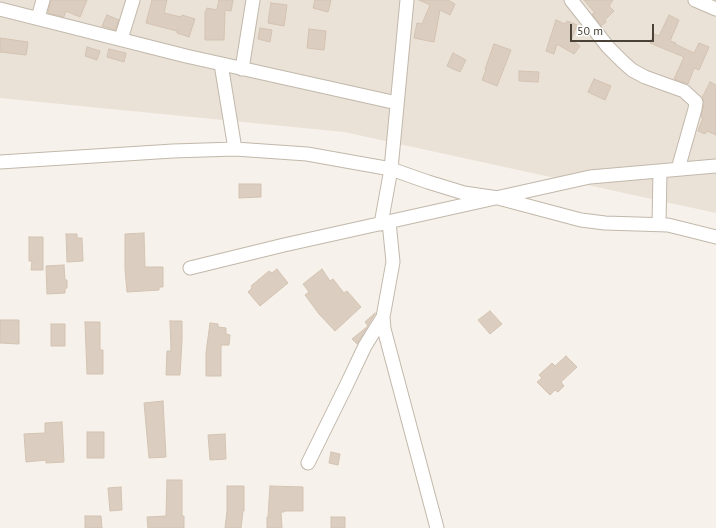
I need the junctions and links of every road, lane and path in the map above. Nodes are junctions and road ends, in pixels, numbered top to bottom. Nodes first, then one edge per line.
1 (43, 0) edge
2 (133, 0) edge
3 (253, 0) edge
4 (407, 0) edge
5 (571, 0) edge
6 (695, 0) edge
7 (0, 9) edge
8 (716, 9) edge
9 (38, 18) junction
10 (121, 39) junction
11 (220, 64) junction
12 (242, 69) junction
13 (397, 103) junction
14 (235, 149) junction
15 (0, 162) edge
16 (716, 166) edge
17 (391, 169) junction
18 (678, 169) junction
19 (660, 171) junction
20 (498, 198) junction
21 (385, 223) junction
22 (659, 224) junction
23 (716, 237) edge
24 (190, 268) dead end
25 (383, 317) junction
26 (308, 463) dead end
27 (437, 528) edge

1 - 9 street
2 - 10 street
3 - 12 street
4 - 13 street
5 - 18 street
6 - 8 street
7 - 9 street
9 - 10 street
10 - 11 street
11 - 12 street
11 - 14 street
12 - 13 street
13 - 17 street
14 - 15 street
14 - 17 street
16 - 18 street
17 - 20 street
17 - 21 street
18 - 19 street
19 - 20 street
19 - 22 street
20 - 21 street
20 - 22 street
21 - 24 street
21 - 25 street
22 - 23 street
25 - 26 street
25 - 27 street

